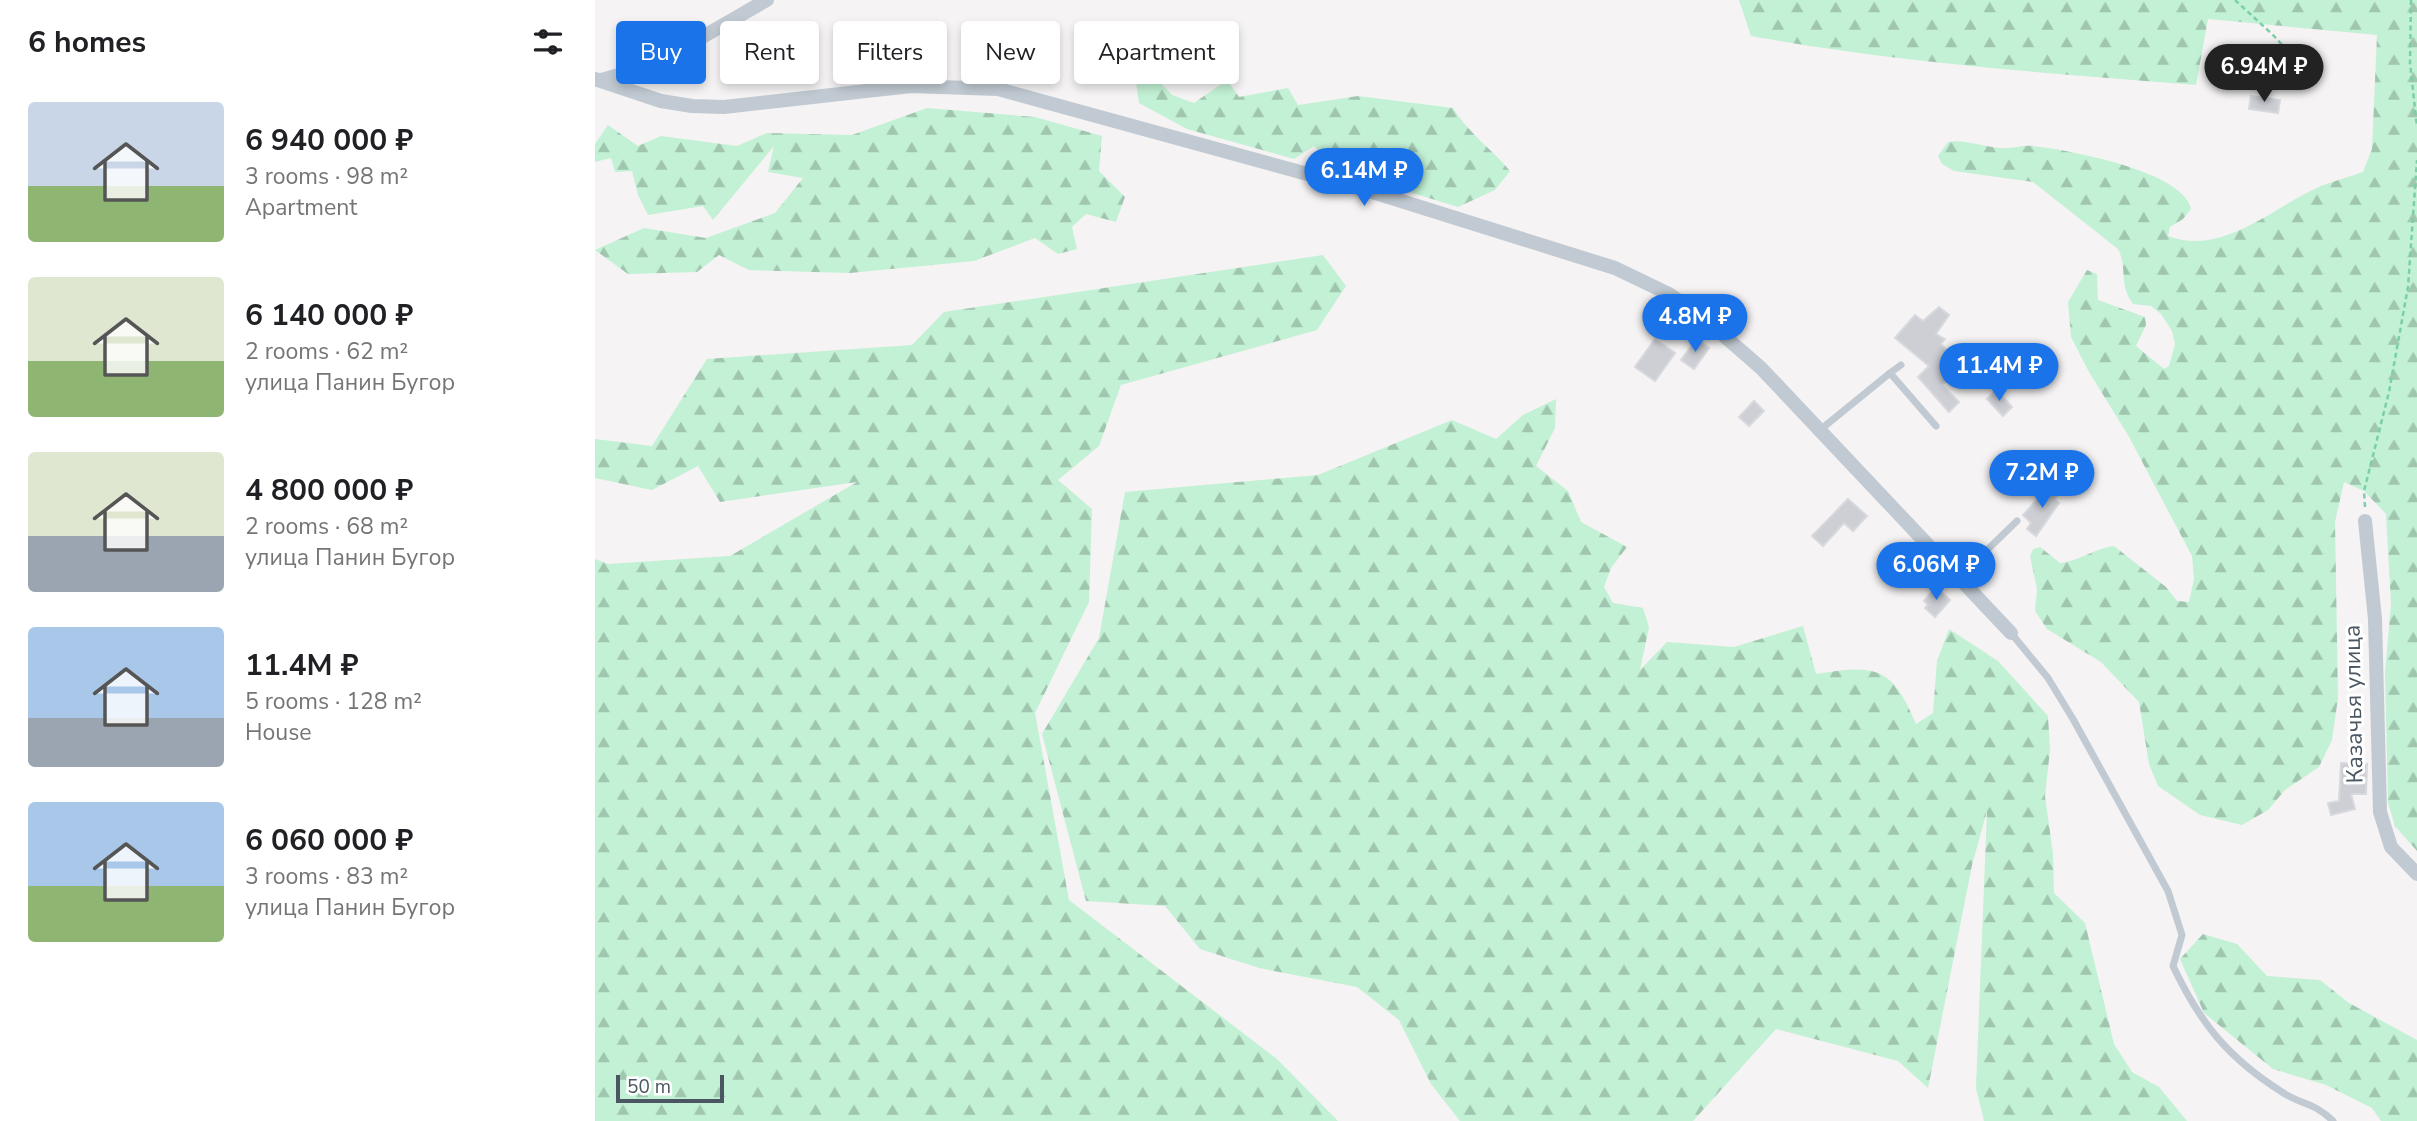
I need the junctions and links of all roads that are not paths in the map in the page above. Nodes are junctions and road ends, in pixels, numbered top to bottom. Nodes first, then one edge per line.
1 (767, 0) edge
2 (598, 80) edge
3 (1901, 365) dead end
4 (1890, 373) junction
5 (1936, 426) dead end
6 (1820, 430) junction
7 (2017, 521) dead end
8 (2365, 521) road end
9 (1959, 578) junction
10 (2011, 633) joint
11 (2417, 874) edge
12 (2333, 1121) edge

1 - 2 street
2 - 6 street
3 - 4 lane
4 - 5 lane
4 - 6 lane
6 - 9 street
7 - 9 lane
8 - 11 street, Казачья улица
9 - 10 street
10 - 12 lane

